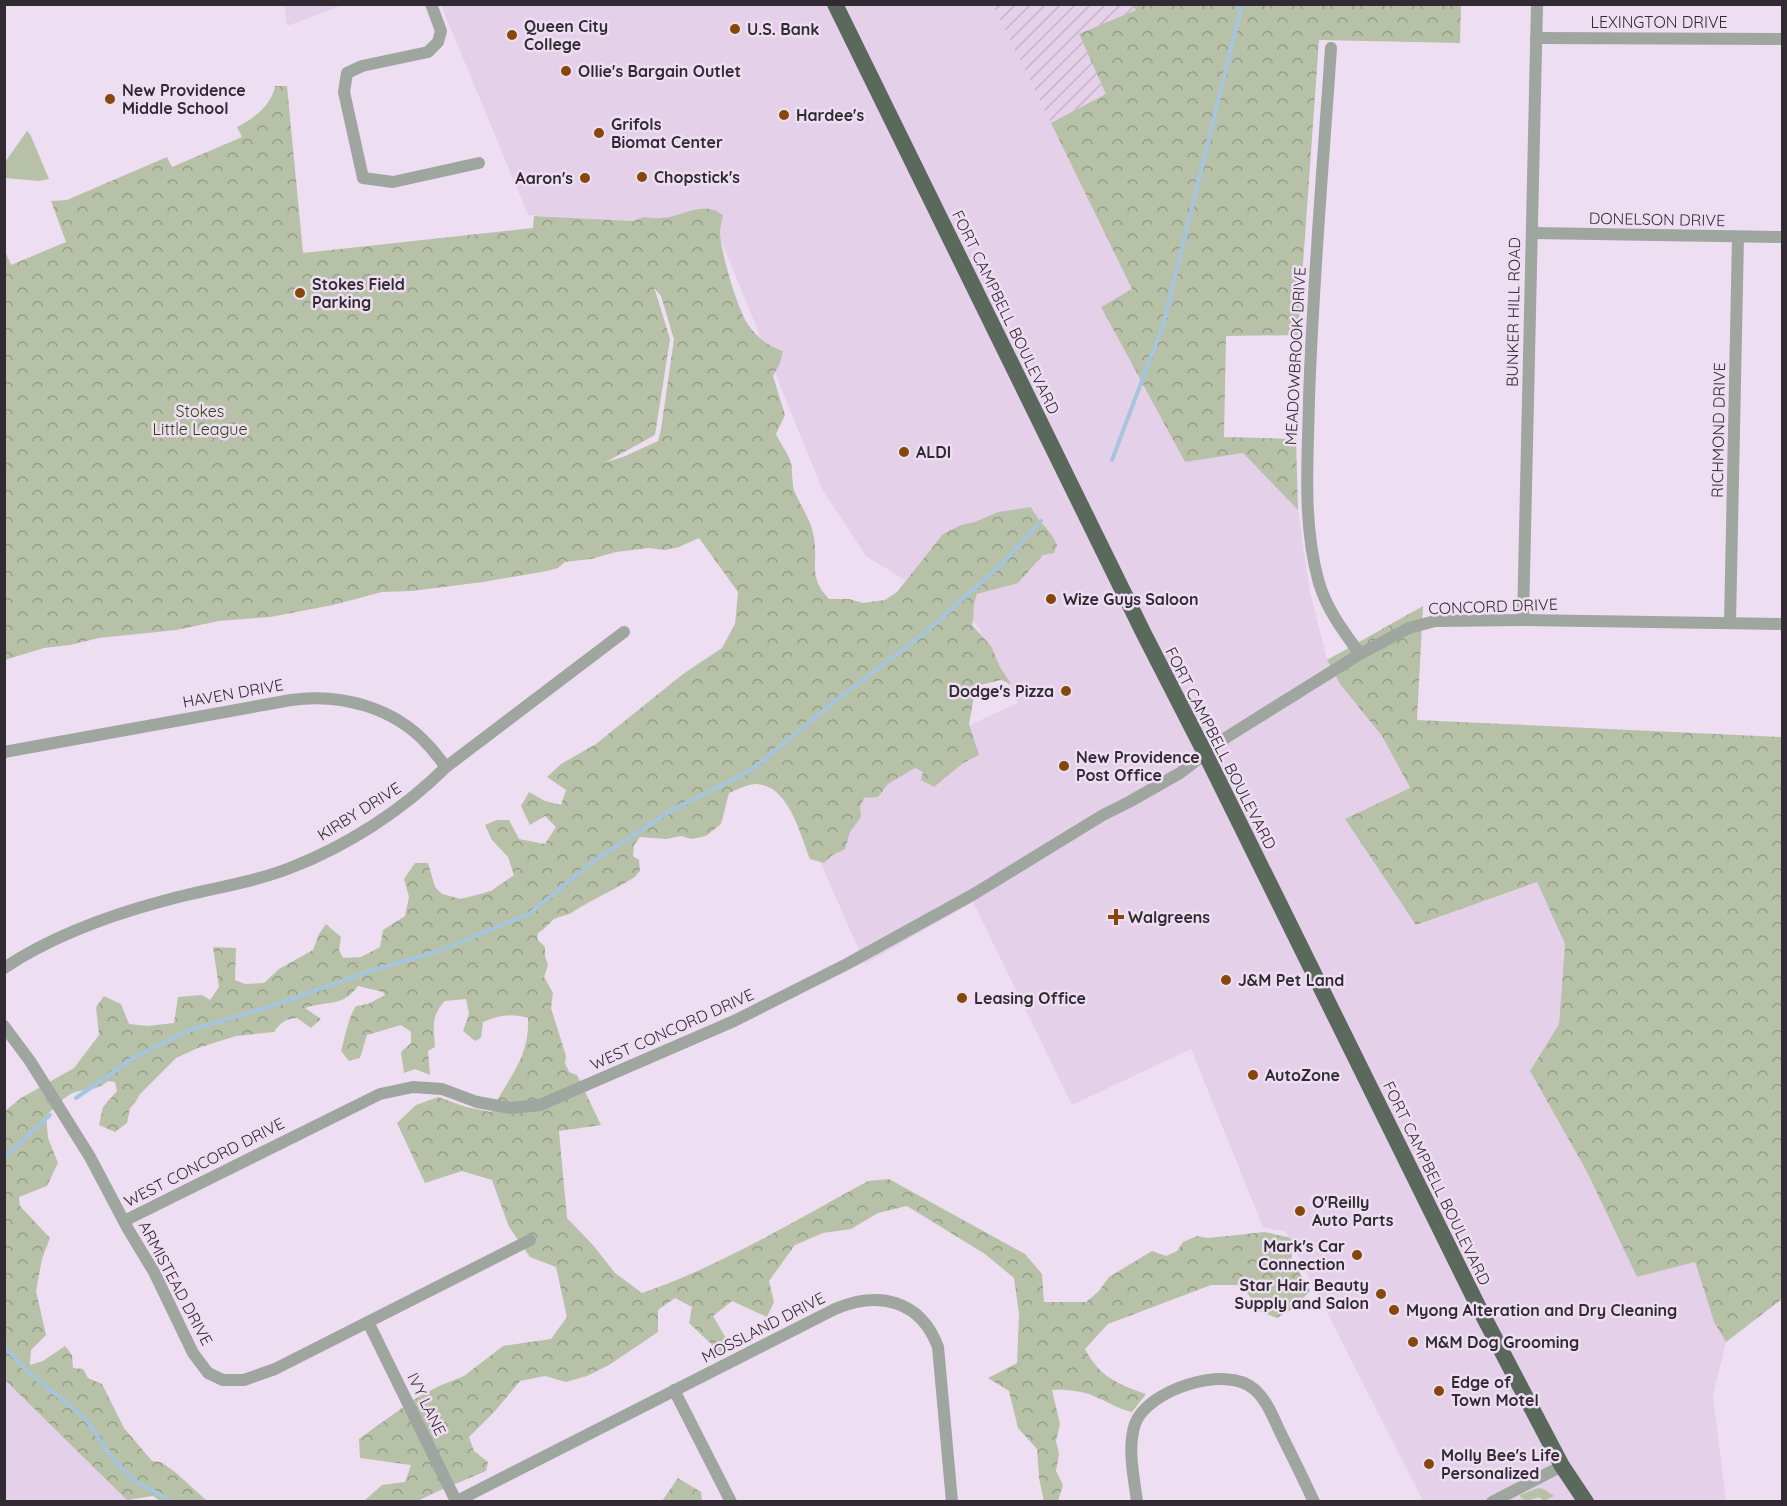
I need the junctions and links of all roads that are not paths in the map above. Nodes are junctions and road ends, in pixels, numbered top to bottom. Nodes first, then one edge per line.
1 (431, 4) edge
2 (834, 4) edge
3 (1537, 4) edge
4 (1536, 38) junction
5 (1782, 39) edge
6 (1331, 48) dead end
7 (479, 163) dead end
8 (1532, 233) junction
9 (1738, 237) junction
10 (1782, 237) edge
11 (1523, 620) junction
12 (1731, 623) junction
13 (1782, 624) edge
14 (624, 632) dead end
15 (1359, 654) junction
16 (4, 752) edge
17 (1205, 753) junction
18 (446, 767) junction
19 (4, 968) edge
20 (4, 1026) edge
21 (124, 1221) junction
22 (530, 1240) dead end
23 (368, 1322) junction
24 (674, 1390) junction
25 (1562, 1466) junction
26 (456, 1501) edge
27 (730, 1502) edge
28 (952, 1502) edge
29 (1137, 1502) edge
30 (1314, 1502) edge
31 (1492, 1502) edge
32 (1586, 1502) edge

1 - 7 street
2 - 17 highway, FORT CAMPBELL BOULEVARD
3 - 4 street, BUNKER HILL ROAD
4 - 5 street, LEXINGTON DRIVE
4 - 8 street, BUNKER HILL ROAD
6 - 15 street, MEADOWBROOK DRIVE
8 - 9 street, DONELSON DRIVE
8 - 11 street, BUNKER HILL ROAD
9 - 10 street, DONELSON DRIVE
9 - 12 street, RICHMOND DRIVE
11 - 12 street, CONCORD DRIVE
11 - 15 street, CONCORD DRIVE
12 - 13 street, CONCORD DRIVE
14 - 18 street, KIRBY DRIVE
15 - 17 street, CONCORD DRIVE
16 - 18 street, HAVEN DRIVE
17 - 21 street, WEST CONCORD DRIVE
17 - 25 highway, FORT CAMPBELL BOULEVARD
18 - 19 street, KIRBY DRIVE
20 - 21 street, ARMISTEAD DRIVE
21 - 23 street, ARMISTEAD DRIVE
22 - 23 street, ARMISTEAD DRIVE
23 - 26 street, IVY LANE
24 - 26 street, MOSSLAND DRIVE
24 - 27 street
24 - 28 street, MOSSLAND DRIVE
25 - 31 street
25 - 32 highway, FORT CAMPBELL BOULEVARD
29 - 30 street

